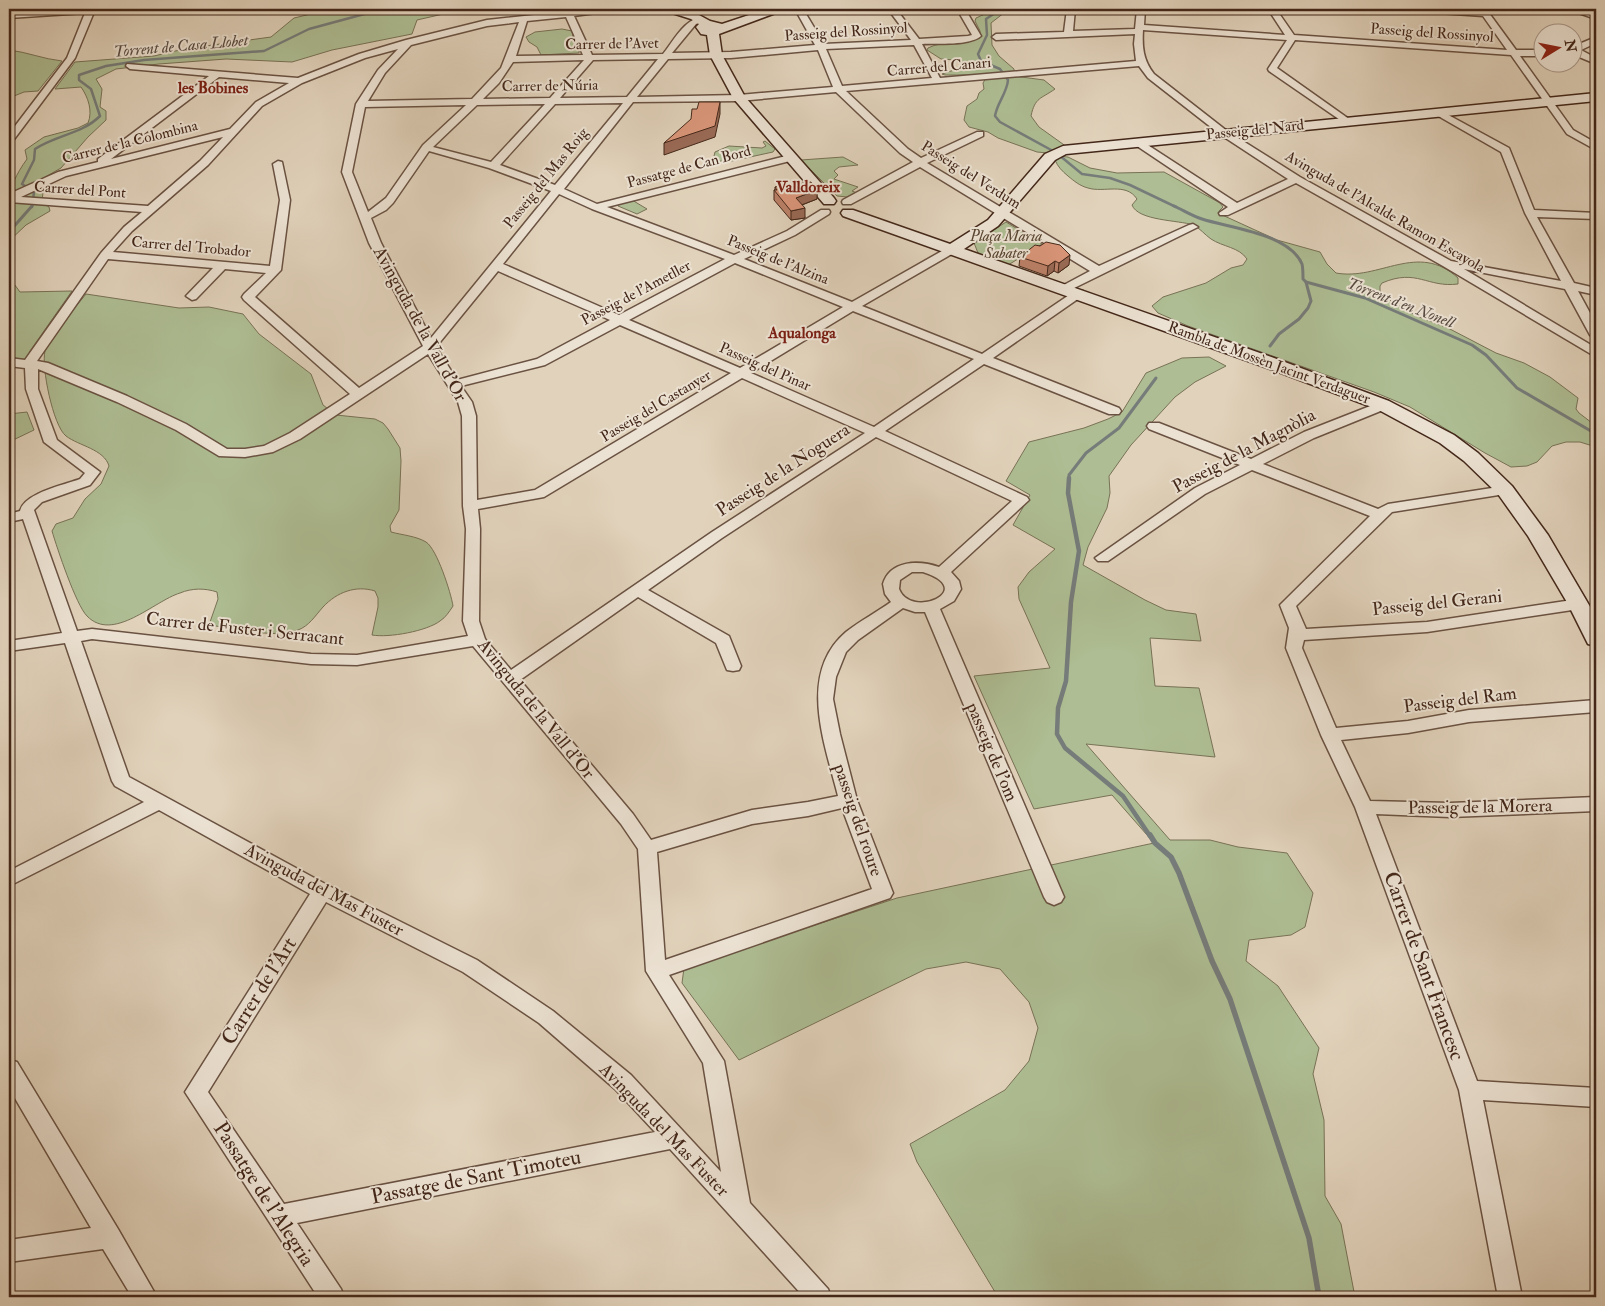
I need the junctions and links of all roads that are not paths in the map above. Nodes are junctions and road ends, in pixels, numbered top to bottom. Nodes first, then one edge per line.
1 (90, 9) edge
2 (106, 9) edge
3 (610, 9) edge
4 (670, 9) edge
5 (777, 9) edge
6 (799, 9) edge
7 (892, 9) edge
8 (960, 9) edge
9 (1071, 9) edge
10 (1141, 9) edge
11 (1272, 9) edge
12 (1409, 9) edge
13 (1571, 9) edge
14 (565, 11) edge
15 (1484, 11) edge
16 (9, 16) edge
17 (1596, 17) edge
18 (524, 19) junction
19 (708, 26) junction
20 (1140, 29) junction
21 (1068, 35) junction
22 (996, 37) dead end
23 (1292, 38) junction
24 (1596, 40) edge
25 (410, 42) junction
26 (917, 42) junction
27 (821, 46) junction
28 (1582, 46) edge
29 (1532, 52) edge
30 (1514, 53) junction
31 (1582, 54) edge
32 (716, 55) junction
33 (666, 56) junction
34 (588, 58) junction
35 (509, 59) junction
36 (1596, 61) edge
37 (1142, 63) junction
38 (130, 66) dead end
39 (218, 73) junction
40 (300, 81) junction
41 (938, 82) junction
42 (839, 90) junction
43 (739, 98) junction
44 (1596, 98) edge
45 (629, 100) junction
46 (552, 101) junction
47 (1548, 102) junction
48 (474, 103) junction
49 (361, 104) junction
50 (1438, 113) junction
51 (1346, 121) junction
52 (235, 131) junction
53 (1224, 133) junction
54 (980, 134) dead end
55 (9, 140) edge
56 (1137, 142) junction
57 (1596, 147) edge
58 (427, 148) junction
59 (790, 158) junction
60 (920, 163) junction
61 (278, 164) dead end
62 (97, 166) junction
63 (493, 166) junction
64 (1296, 179) junction
65 (556, 189) junction
66 (9, 198) edge
67 (827, 207) junction
68 (847, 207) junction
69 (1236, 207) junction
70 (596, 208) junction
71 (150, 209) junction
72 (1224, 213) dead end
73 (1530, 213) junction
74 (1003, 214) junction
75 (1596, 216) edge
76 (365, 217) junction
77 (1193, 227) dead end
78 (953, 249) junction
79 (105, 255) junction
80 (734, 259) junction
81 (1447, 264) junction
82 (495, 265) junction
83 (222, 266) junction
84 (275, 270) junction
85 (1098, 271) junction
86 (1570, 286) junction
87 (1596, 291) edge
88 (1072, 292) junction
89 (192, 296) dead end
90 (851, 307) junction
91 (621, 319) junction
92 (1596, 335) edge
93 (430, 346) junction
94 (1590, 347) edge
95 (1596, 353) edge
96 (984, 359) junction
97 (9, 362) edge
98 (31, 364) junction
99 (740, 374) junction
100 (455, 384) junction
101 (358, 394) junction
102 (1383, 405) junction
103 (1114, 411) dead end
104 (1154, 426) dead end
105 (875, 432) junction
106 (1254, 465) junction
107 (1505, 490) junction
108 (470, 506) junction
109 (28, 513) junction
110 (1380, 514) junction
111 (9, 518) edge
112 (1103, 558) dead end
113 (942, 572) junction
114 (638, 590) junction
115 (902, 602) junction
116 (1579, 604) junction
117 (931, 607) junction
118 (1594, 629) edge
119 (72, 638) junction
120 (477, 640) junction
121 (1296, 641) junction
122 (9, 646) edge
123 (733, 666) dead end
124 (509, 680) junction
125 (1596, 706) edge
126 (1330, 735) junction
127 (848, 800) junction
128 (160, 802) junction
129 (1596, 804) edge
130 (1364, 807) junction
131 (647, 848) junction
132 (9, 879) edge
133 (322, 890) junction
134 (1054, 896) dead end
135 (656, 971) junction
136 (9, 1069) edge
137 (1470, 1090) junction
138 (196, 1092) joint
139 (1596, 1097) edge
140 (674, 1138) junction
141 (739, 1208) junction
142 (278, 1216) junction
143 (110, 1237) junction
144 (9, 1251) edge
145 (145, 1297) edge
146 (332, 1297) edge
147 (819, 1297) edge
148 (1510, 1297) edge

1 - 2 street
1 - 16 street
1 - 55 street
3 - 14 street
4 - 19 street
5 - 19 street
6 - 27 street, Passeig del Verdum
7 - 26 street
8 - 26 street, Passeig del Rossinyol
9 - 21 street
10 - 20 street
11 - 23 street
12 - 15 street
13 - 17 street
14 - 18 street
14 - 34 street
15 - 30 street
18 - 25 street
18 - 35 street
19 - 32 street
19 - 33 street, Passeig del Mas Roig
20 - 21 street, Passeig del Rossinyol
20 - 23 street, Passeig del Rossinyol
20 - 37 street
21 - 22 street, Passeig del Rossinyol
23 - 30 street, Passeig del Rossinyol
23 - 51 street
24 - 28 street
25 - 40 street
25 - 49 street, Avinguda de la Vall d'Or
26 - 27 street, Passeig del Rossinyol
26 - 41 street
27 - 32 street, Passeig del Rossinyol
27 - 42 street, Passeig del Verdum
29 - 30 street, Passeig del Rossinyol
30 - 47 street
31 - 36 street
32 - 33 street, Carrer de l'Avet
32 - 43 street
33 - 34 street, Carrer de l'Avet
33 - 45 street, Passeig del Mas Roig
34 - 35 street, Carrer de l'Avet
34 - 46 street
35 - 48 street
37 - 41 street, Carrer del Canari
37 - 53 street, Avinguda de l'Alcalde Ramon Escayola
38 - 39 street
39 - 40 street
39 - 62 street
40 - 52 street
41 - 42 street, Carrer del Canari
42 - 43 street, Carrer del Canari
42 - 60 street, Passeig del Verdum
43 - 45 street, Carrer de Núria
43 - 59 street
44 - 47 street, Passeig del Nard
45 - 46 street, Carrer de Núria
45 - 65 street, Passeig del Mas Roig
46 - 48 street, Carrer de Núria
46 - 63 street
47 - 50 street, Passeig del Nard
47 - 57 street
48 - 49 street, Carrer de Núria
48 - 58 street
49 - 76 street, Avinguda de la Vall d'Or
50 - 51 street, Passeig del Nard
50 - 73 street
51 - 53 street, Passeig del Nard
52 - 62 street, Carrer de la Colombina
52 - 71 street
53 - 56 street, Passeig del Nard
53 - 64 street, Avinguda de l'Alcalde Ramon Escayola
54 - 60 street
56 - 69 street
56 - 74 street, Passeig del Nard
58 - 63 street, Passeig de l'Alzina
58 - 76 street
59 - 67 street
59 - 70 street, Passatge de Can Bord
60 - 68 street
60 - 74 street, Passeig del Verdum
61 - 84 street
62 - 66 street, Carrer de la Colombina
63 - 65 street, Passeig de l'Alzina
64 - 69 street
64 - 81 street, Avinguda de l'Alcalde Ramon Escayola
65 - 70 street, Passeig de l'Alzina
65 - 82 street, Passeig del Mas Roig
66 - 71 street, Carrer del Pont
67 - 68 street, Rambla de Mossèn Jacint Verdaguer
67 - 80 street, Passeig de l'Ametller
68 - 78 street, Rambla de Mossèn Jacint Verdaguer
69 - 72 street
70 - 80 street, Passeig de l'Alzina
71 - 79 street
73 - 75 street
73 - 86 street
74 - 78 street, Passeig del Nard
74 - 85 street, Passeig del Verdum
76 - 93 street, Avinguda de la Vall d'Or
77 - 85 street, Passeig de la Noguera
78 - 88 street, Rambla de Mossèn Jacint Verdaguer
78 - 90 street, Passeig del Castanyer
79 - 83 street, Carrer del Trobador
79 - 98 street
80 - 90 street, Passeig de l'Alzina
80 - 91 street, Passeig de l'Ametller
81 - 86 street
81 - 94 street, Avinguda de l'Alcalde Ramon Escayola
82 - 91 street, Passeig del Pinar
82 - 93 street, Passeig del Mas Roig
83 - 84 street, Carrer del Trobador
83 - 89 street
84 - 101 street
85 - 88 street, Passeig de la Noguera
86 - 87 street
86 - 92 street
88 - 96 street, Passeig de la Noguera
88 - 102 street, Rambla de Mossèn Jacint Verdaguer
90 - 96 street, Passeig de l'Alzina
90 - 99 street, Passeig del Castanyer
91 - 99 street, Passeig del Pinar
91 - 100 street, Passeig de l'Ametller
93 - 100 street, Avinguda de la Vall d'Or
93 - 101 street, Passeig del Mas Roig
94 - 95 street, Avinguda de l'Alcalde Ramon Escayola
96 - 103 street, Passeig de l'Alzina
96 - 105 street, Passeig de la Noguera
97 - 98 street, Passeig del Mas Roig
98 - 101 street, Passeig del Mas Roig
98 - 109 street
99 - 105 street, Passeig del Pinar
99 - 108 street, Passeig del Castanyer
100 - 108 street, Avinguda de la Vall d'Or
102 - 106 street, Passeig de la Magnòlia
102 - 107 street, Rambla de Mossèn Jacint Verdaguer
104 - 106 street
105 - 113 street, Passeig del Pinar
105 - 114 street, Passeig de la Noguera
106 - 110 street
106 - 112 street, Passeig de la Magnòlia
107 - 110 street
107 - 116 street, Rambla de Mossèn Jacint Verdaguer
108 - 120 street, Avinguda de la Vall d'Or
109 - 111 street
109 - 119 street, Avinguda del Mas Fuster
110 - 121 street, Carrer de Sant Francesc
113 - 115 street
113 - 117 street
114 - 123 street
114 - 124 street, Passeig de la Noguera
115 - 117 street
115 - 127 street, passeig del roure
116 - 118 street, Rambla de Mossèn Jacint Verdaguer
116 - 121 street, Passeig del Gerani
117 - 134 street, passeig de l'om
119 - 120 street, Carrer de Fuster i Serracant
119 - 122 street, Carrer de Fuster i Serracant
119 - 128 street, Avinguda del Mas Fuster
120 - 124 street, Avinguda de la Vall d'Or
121 - 126 street, Carrer de Sant Francesc
124 - 131 street, Avinguda de la Vall d'Or
125 - 126 street, Passeig del Ram
126 - 130 street, Carrer de Sant Francesc
127 - 131 street
127 - 135 street, passeig del roure
128 - 132 street
128 - 133 street, Avinguda del Mas Fuster
129 - 130 street, Passeig de la Morera
130 - 137 street, Carrer de Sant Francesc
131 - 135 street
133 - 138 street, Carrer de l'Art
133 - 140 street, Avinguda del Mas Fuster
135 - 141 street
136 - 143 street
137 - 139 street
137 - 148 street, Carrer de Sant Francesc
138 - 142 street, Passatge de l'Alegria
140 - 141 street, Avinguda del Mas Fuster
140 - 142 street, Passatge de Sant Timoteu
141 - 147 street, Avinguda del Mas Fuster
142 - 146 street, Passatge de l'Alegria
143 - 144 street
143 - 145 street

